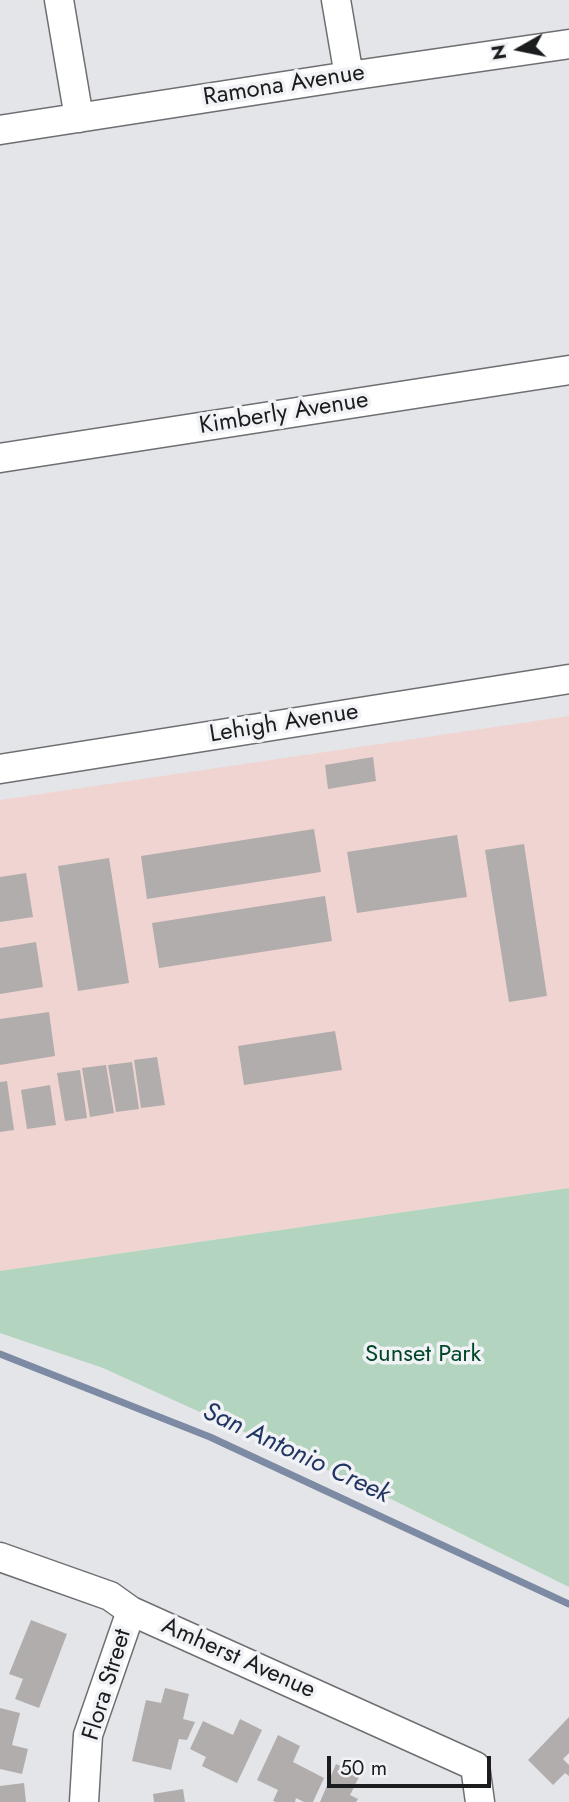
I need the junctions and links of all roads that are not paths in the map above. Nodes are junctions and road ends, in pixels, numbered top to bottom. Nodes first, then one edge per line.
1 (59, 0) edge
2 (336, 0) edge
3 (569, 44) edge
4 (349, 76) junction
5 (79, 118) junction
6 (0, 130) edge
7 (569, 370) edge
8 (0, 458) edge
9 (569, 679) edge
10 (0, 769) edge
11 (0, 1557) edge
12 (131, 1611) junction
13 (84, 1802) edge
14 (480, 1802) edge

1 - 5 street
2 - 4 street
3 - 4 street, Ramona Avenue
4 - 5 street, Ramona Avenue
5 - 6 street, Ramona Avenue
7 - 8 street, Kimberly Avenue
9 - 10 street, Lehigh Avenue
11 - 12 street, Amherst Avenue
12 - 13 street, Flora Street
12 - 14 street, Amherst Avenue

